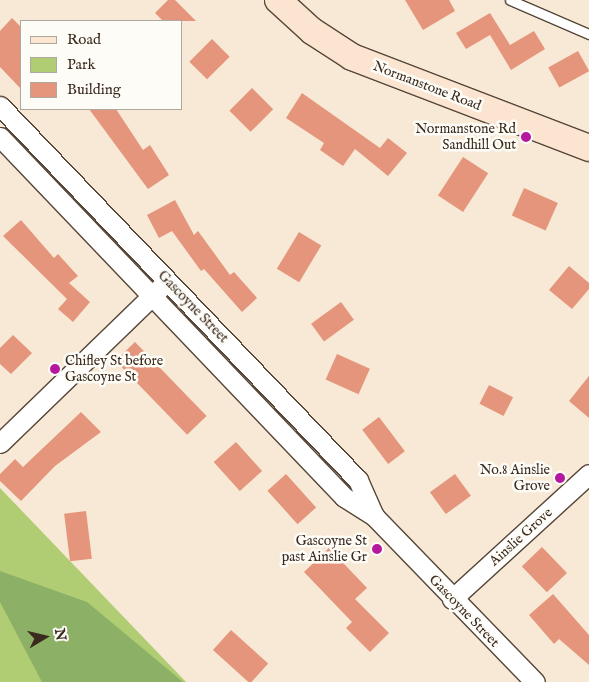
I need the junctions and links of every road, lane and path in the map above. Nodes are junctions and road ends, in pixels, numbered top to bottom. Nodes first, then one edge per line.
1 (278, 0) edge
2 (510, 0) edge
3 (589, 34) edge
4 (0, 106) edge
5 (0, 137) edge
6 (589, 148) edge
7 (168, 280) junction
8 (152, 296) junction
9 (0, 443) edge
10 (589, 474) edge
11 (374, 516) junction
12 (452, 599) junction
13 (535, 682) edge

1 - 6 street, Normanstone Road
2 - 3 lane
4 - 7 street, Gascoyne Street
5 - 8 street, Gascoyne Street
7 - 8 street
7 - 11 street, Gascoyne Street
8 - 9 street
8 - 11 street, Gascoyne Street
10 - 12 street, Ainslie Grove
11 - 12 street, Gascoyne Street
12 - 13 street, Gascoyne Street

